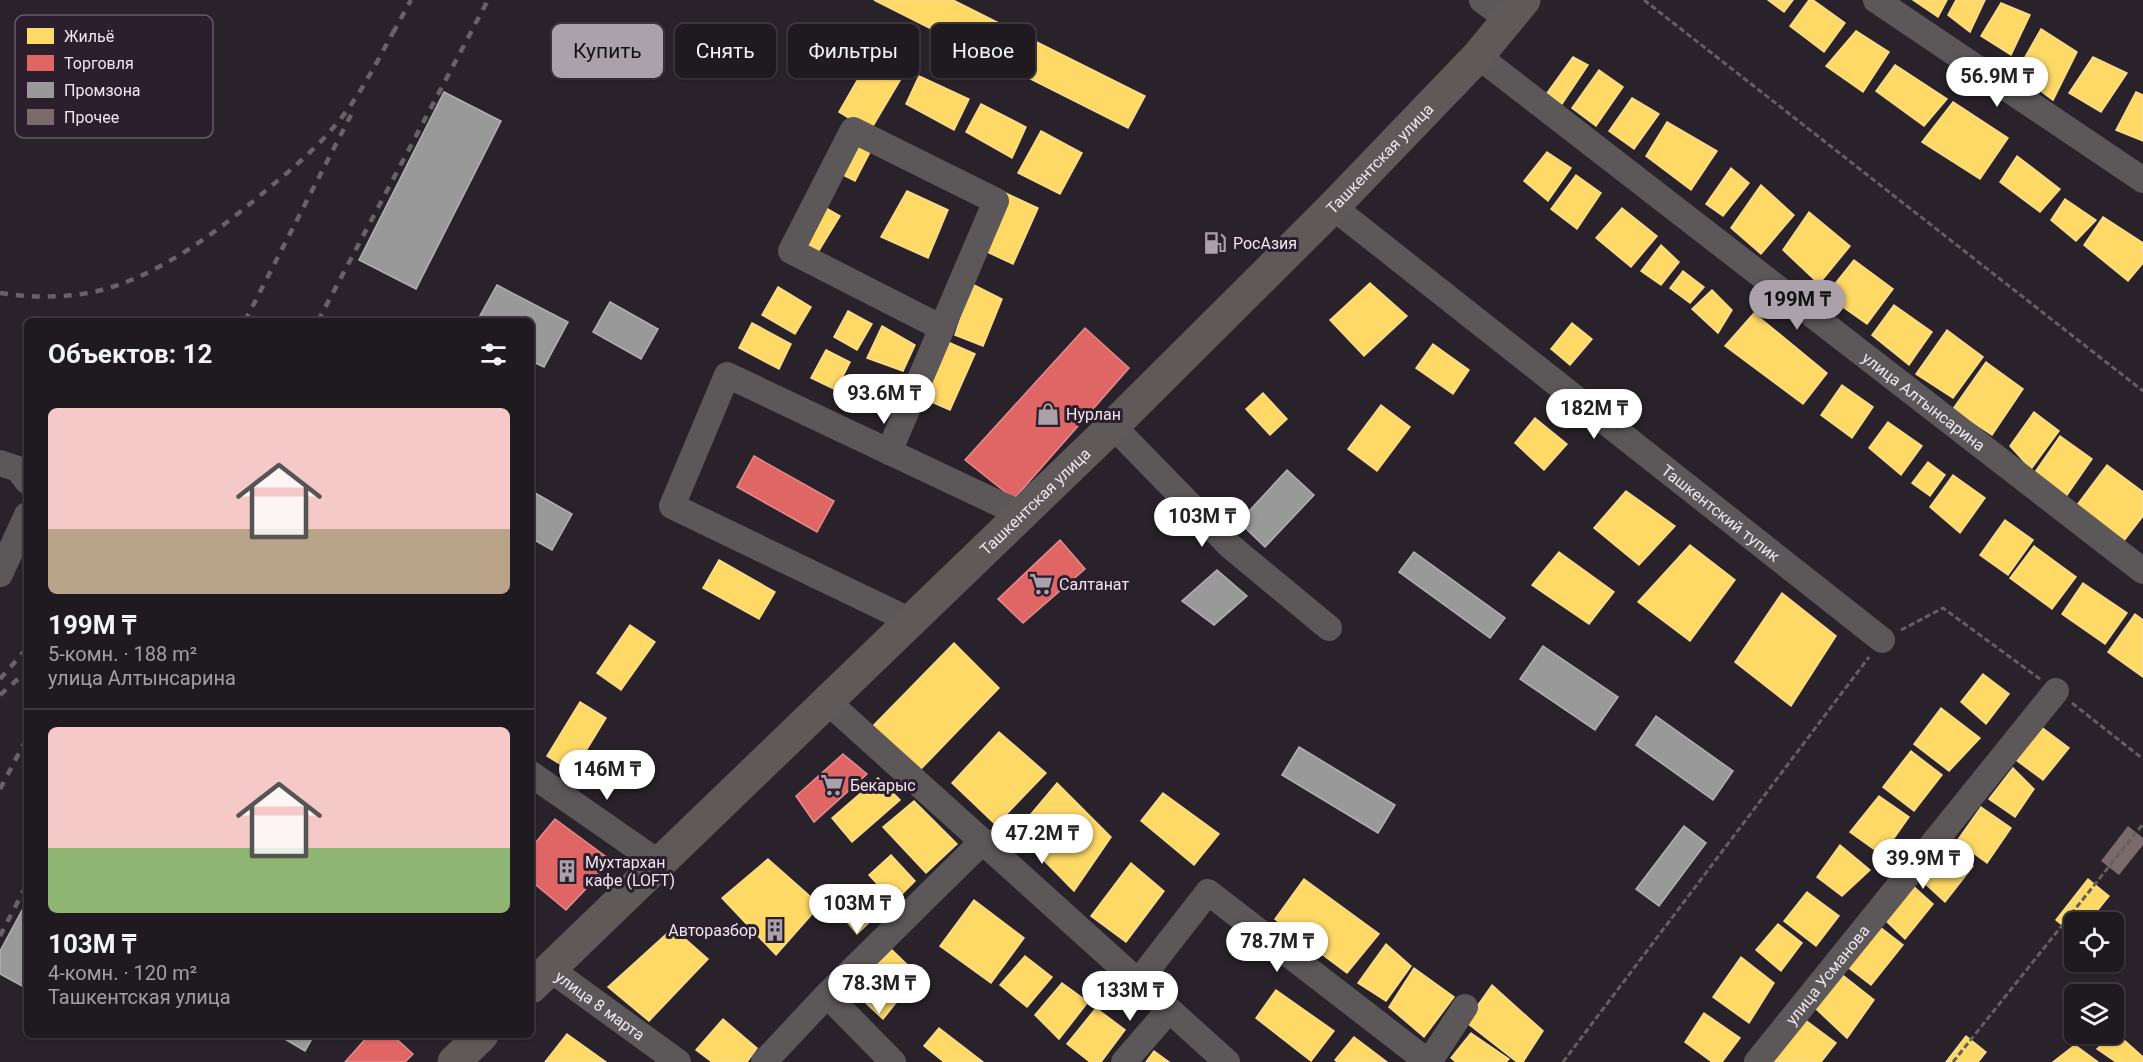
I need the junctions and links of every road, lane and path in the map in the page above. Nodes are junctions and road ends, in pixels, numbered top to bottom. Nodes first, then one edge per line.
1 (1482, 0) edge
2 (1644, 0) edge
3 (1876, 0) edge
4 (1516, 10) edge
5 (1478, 56) junction
6 (2143, 180) edge
7 (1333, 207) junction
8 (942, 328) junction
9 (2143, 391) edge
10 (1113, 426) junction
11 (889, 452) junction
12 (0, 463) edge
13 (24, 478) edge
14 (1021, 514) junction
15 (24, 522) edge
16 (2143, 571) edge
17 (0, 574) edge
18 (911, 621) junction
19 (1329, 628) dead end
20 (1882, 640) junction
21 (2056, 691) junction
22 (828, 702) junction
23 (2143, 759) edge
24 (534, 776) edge
25 (2143, 824) edge
26 (983, 840) junction
27 (659, 863) junction
28 (540, 978) edge
29 (1138, 981) junction
30 (827, 995) junction
31 (1465, 1007) dead end
32 (1169, 1010) junction
33 (479, 1038) edge
34 (454, 1062) edge
35 (678, 1062) edge
36 (764, 1062) edge
37 (893, 1062) edge
38 (1124, 1062) edge
39 (1227, 1062) edge
40 (1428, 1062) edge
41 (1563, 1062) edge
42 (1757, 1062) edge
43 (1953, 1062) edge

1 - 4 street
2 - 9 path
3 - 6 street
4 - 5 main road, Ташкентская улица
5 - 7 main road, Ташкентская улица
5 - 16 street, улица Алтынсарина
7 - 10 main road, Ташкентская улица
7 - 20 street, Ташкентский тупик
8 - 8 street
8 - 11 street
10 - 14 main road, Ташкентская улица
10 - 19 street
11 - 14 street
11 - 18 street
12 - 13 street
14 - 18 main road, Ташкентская улица
15 - 17 street
18 - 22 main road, Ташкентская улица
20 - 21 path
20 - 41 path
21 - 23 path
21 - 42 street, улица Усманова
22 - 26 street
22 - 27 main road, Ташкентская улица
24 - 27 street
25 - 43 path
26 - 29 street
26 - 30 street
27 - 28 main road, Ташкентская улица
28 - 35 street, улица 8 марта
29 - 32 street
29 - 40 street
30 - 36 street
30 - 37 street
31 - 40 street
32 - 38 street
32 - 39 street
33 - 34 main road

